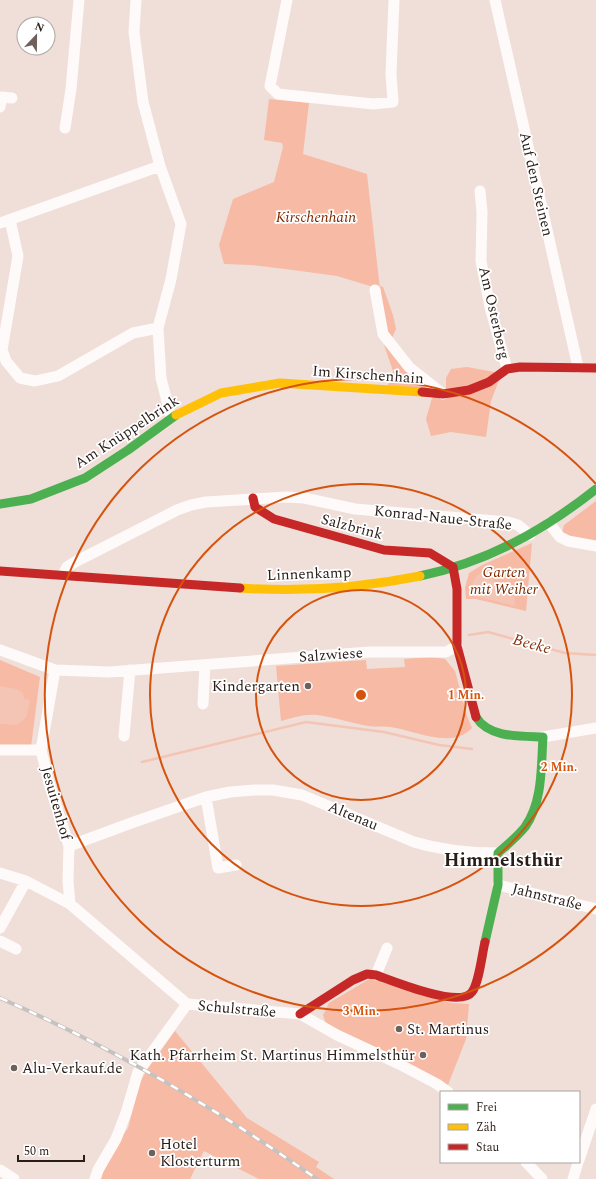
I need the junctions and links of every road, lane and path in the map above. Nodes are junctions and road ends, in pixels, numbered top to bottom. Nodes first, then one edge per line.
1 (79, 0) edge
2 (136, 0) edge
3 (287, 0) edge
4 (394, 0) edge
5 (495, 0) edge
6 (12, 98) dead end
7 (0, 107) edge
8 (65, 128) dead end
9 (160, 166) junction
10 (480, 191) dead end
11 (5, 221) edge
12 (375, 290) dead end
13 (158, 328) junction
14 (578, 367) junction
15 (596, 368) edge
16 (507, 369) junction
17 (221, 393) joint
18 (444, 394) junction
19 (171, 417) junction
20 (596, 489) edge
21 (253, 498) junction
22 (0, 504) edge
23 (549, 523) junction
24 (530, 535) junction
25 (596, 546) edge
26 (453, 567) junction
27 (0, 571) edge
28 (63, 575) junction
29 (457, 646) junction
30 (0, 650) edge
31 (205, 665) junction
32 (55, 670) junction
33 (130, 670) junction
34 (203, 704) dead end
35 (596, 728) edge
36 (124, 736) dead end
37 (543, 737) junction
38 (0, 750) edge
39 (41, 750) junction
40 (206, 797) junction
41 (69, 846) junction
42 (498, 852) junction
43 (236, 865) dead end
44 (0, 873) edge
45 (26, 881) junction
46 (498, 885) junction
47 (70, 904) junction
48 (596, 910) edge
49 (0, 928) edge
50 (0, 941) edge
51 (387, 948) dead end
52 (16, 949) dead end
53 (376, 975) junction
54 (187, 1004) junction
55 (300, 1014) junction
56 (447, 1091) edge
57 (596, 1109) edge
58 (580, 1158) edge
59 (527, 1163) edge
60 (578, 1163) edge
61 (0, 1170) edge
62 (14, 1179) edge
63 (95, 1179) edge
64 (542, 1179) edge
65 (573, 1179) edge

1 - 8 street
2 - 9 street
3 - 4 street
5 - 14 street, Auf den Steinen
6 - 7 street
9 - 11 street
9 - 13 street
10 - 16 street, Am Osterberg
11 - 13 street
12 - 18 street
13 - 19 street
14 - 15 street, Am Osterberg
14 - 16 street, Am Osterberg
16 - 18 street, Im Kirschenhain
17 - 18 street, Im Kirschenhain
17 - 19 street, Am Knüppelbrink
19 - 22 street, Am Knüppelbrink
20 - 23 street, Linnenkamp
21 - 24 street, Konrad-Naue-Straße
21 - 26 street, Salzbrink
21 - 28 street, Konrad-Naue-Straße
23 - 24 street, Linnenkamp
23 - 25 street
24 - 26 street, Linnenkamp
26 - 28 street, Linnenkamp
26 - 29 street
27 - 28 street, Linnenkamp
29 - 31 street, Salzwiese
29 - 37 street
30 - 32 street, Salzwiese
31 - 33 street, Salzwiese
31 - 34 street
32 - 33 street, Salzwiese
32 - 39 street, Jesuitenhof
33 - 36 street
35 - 37 street
37 - 42 street
38 - 39 street, Jesuitenhof
39 - 41 street, Jesuitenhof
40 - 41 street, Altenau
40 - 42 street, Altenau
40 - 43 street
41 - 47 street, Jesuitenhof
42 - 46 street
44 - 45 street, Schulstraße
45 - 47 street, Schulstraße
45 - 49 street
46 - 48 street, Jahnstraße
46 - 53 street
47 - 54 street, Schulstraße
50 - 52 street
51 - 53 street
53 - 55 street
54 - 55 street, Schulstraße
54 - 63 street
55 - 56 street, Schulstraße
57 - 58 street
59 - 64 street
60 - 65 street
61 - 62 street

